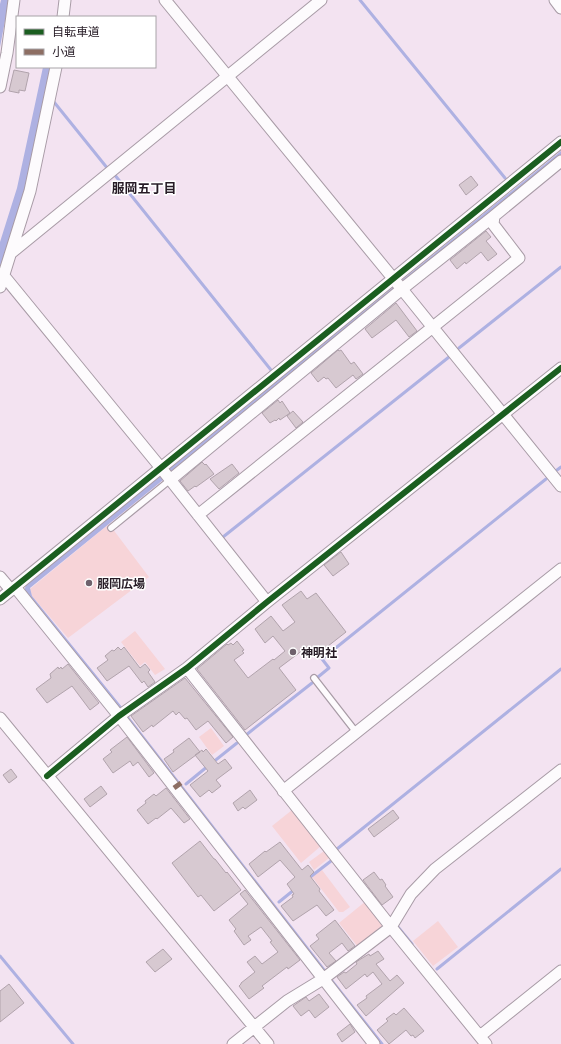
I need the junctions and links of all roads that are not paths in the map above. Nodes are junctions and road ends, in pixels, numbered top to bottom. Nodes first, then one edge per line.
1 (14, 0) edge
2 (65, 0) edge
3 (165, 0) edge
4 (321, 0) edge
5 (555, 0) edge
6 (561, 8) edge
7 (63, 16) edge
8 (56, 68) edge
9 (228, 76) junction
10 (0, 87) edge
11 (561, 142) edge
12 (561, 162) edge
13 (494, 216) junction
14 (11, 253) junction
15 (4, 276) junction
16 (394, 278) junction
17 (0, 287) edge
18 (402, 288) junction
19 (433, 327) junction
20 (561, 368) edge
21 (503, 414) junction
22 (161, 468) junction
23 (170, 480) junction
24 (561, 486) edge
25 (198, 515) junction
26 (111, 528) dead end
27 (561, 569) edge
28 (0, 577) edge
29 (13, 589) junction
30 (0, 599) edge
31 (267, 602) junction
32 (187, 668) junction
33 (314, 678) dead end
34 (119, 716) junction
35 (0, 718) edge
36 (356, 732) junction
37 (561, 770) edge
38 (47, 776) junction
39 (283, 791) junction
40 (391, 927) junction
41 (561, 971) edge
42 (323, 979) junction
43 (254, 1027) junction
44 (483, 1040) edge
45 (233, 1044) edge
46 (268, 1044) edge
47 (374, 1044) edge

1 - 10 street
2 - 7 street
3 - 9 street
4 - 9 street
5 - 6 street
8 - 14 street
9 - 14 street
9 - 16 street
11 - 16 street
12 - 13 street
13 - 18 street
13 - 19 street
14 - 15 street
15 - 17 street
15 - 22 street
16 - 18 street
16 - 22 street
18 - 19 street
18 - 23 street
19 - 21 street
19 - 25 street
20 - 21 street
21 - 24 street
21 - 31 street
22 - 23 street
22 - 29 street
23 - 25 street
23 - 26 lane
25 - 31 street
27 - 36 street
28 - 29 street
29 - 30 street
29 - 34 street
31 - 32 street
32 - 34 street
32 - 39 street
33 - 36 lane
34 - 38 street
34 - 42 street
35 - 38 street
36 - 39 street
37 - 40 street
38 - 43 street
39 - 40 street
40 - 42 street
40 - 44 street
41 - 44 street
42 - 43 street
42 - 47 street
43 - 45 street
43 - 46 street

